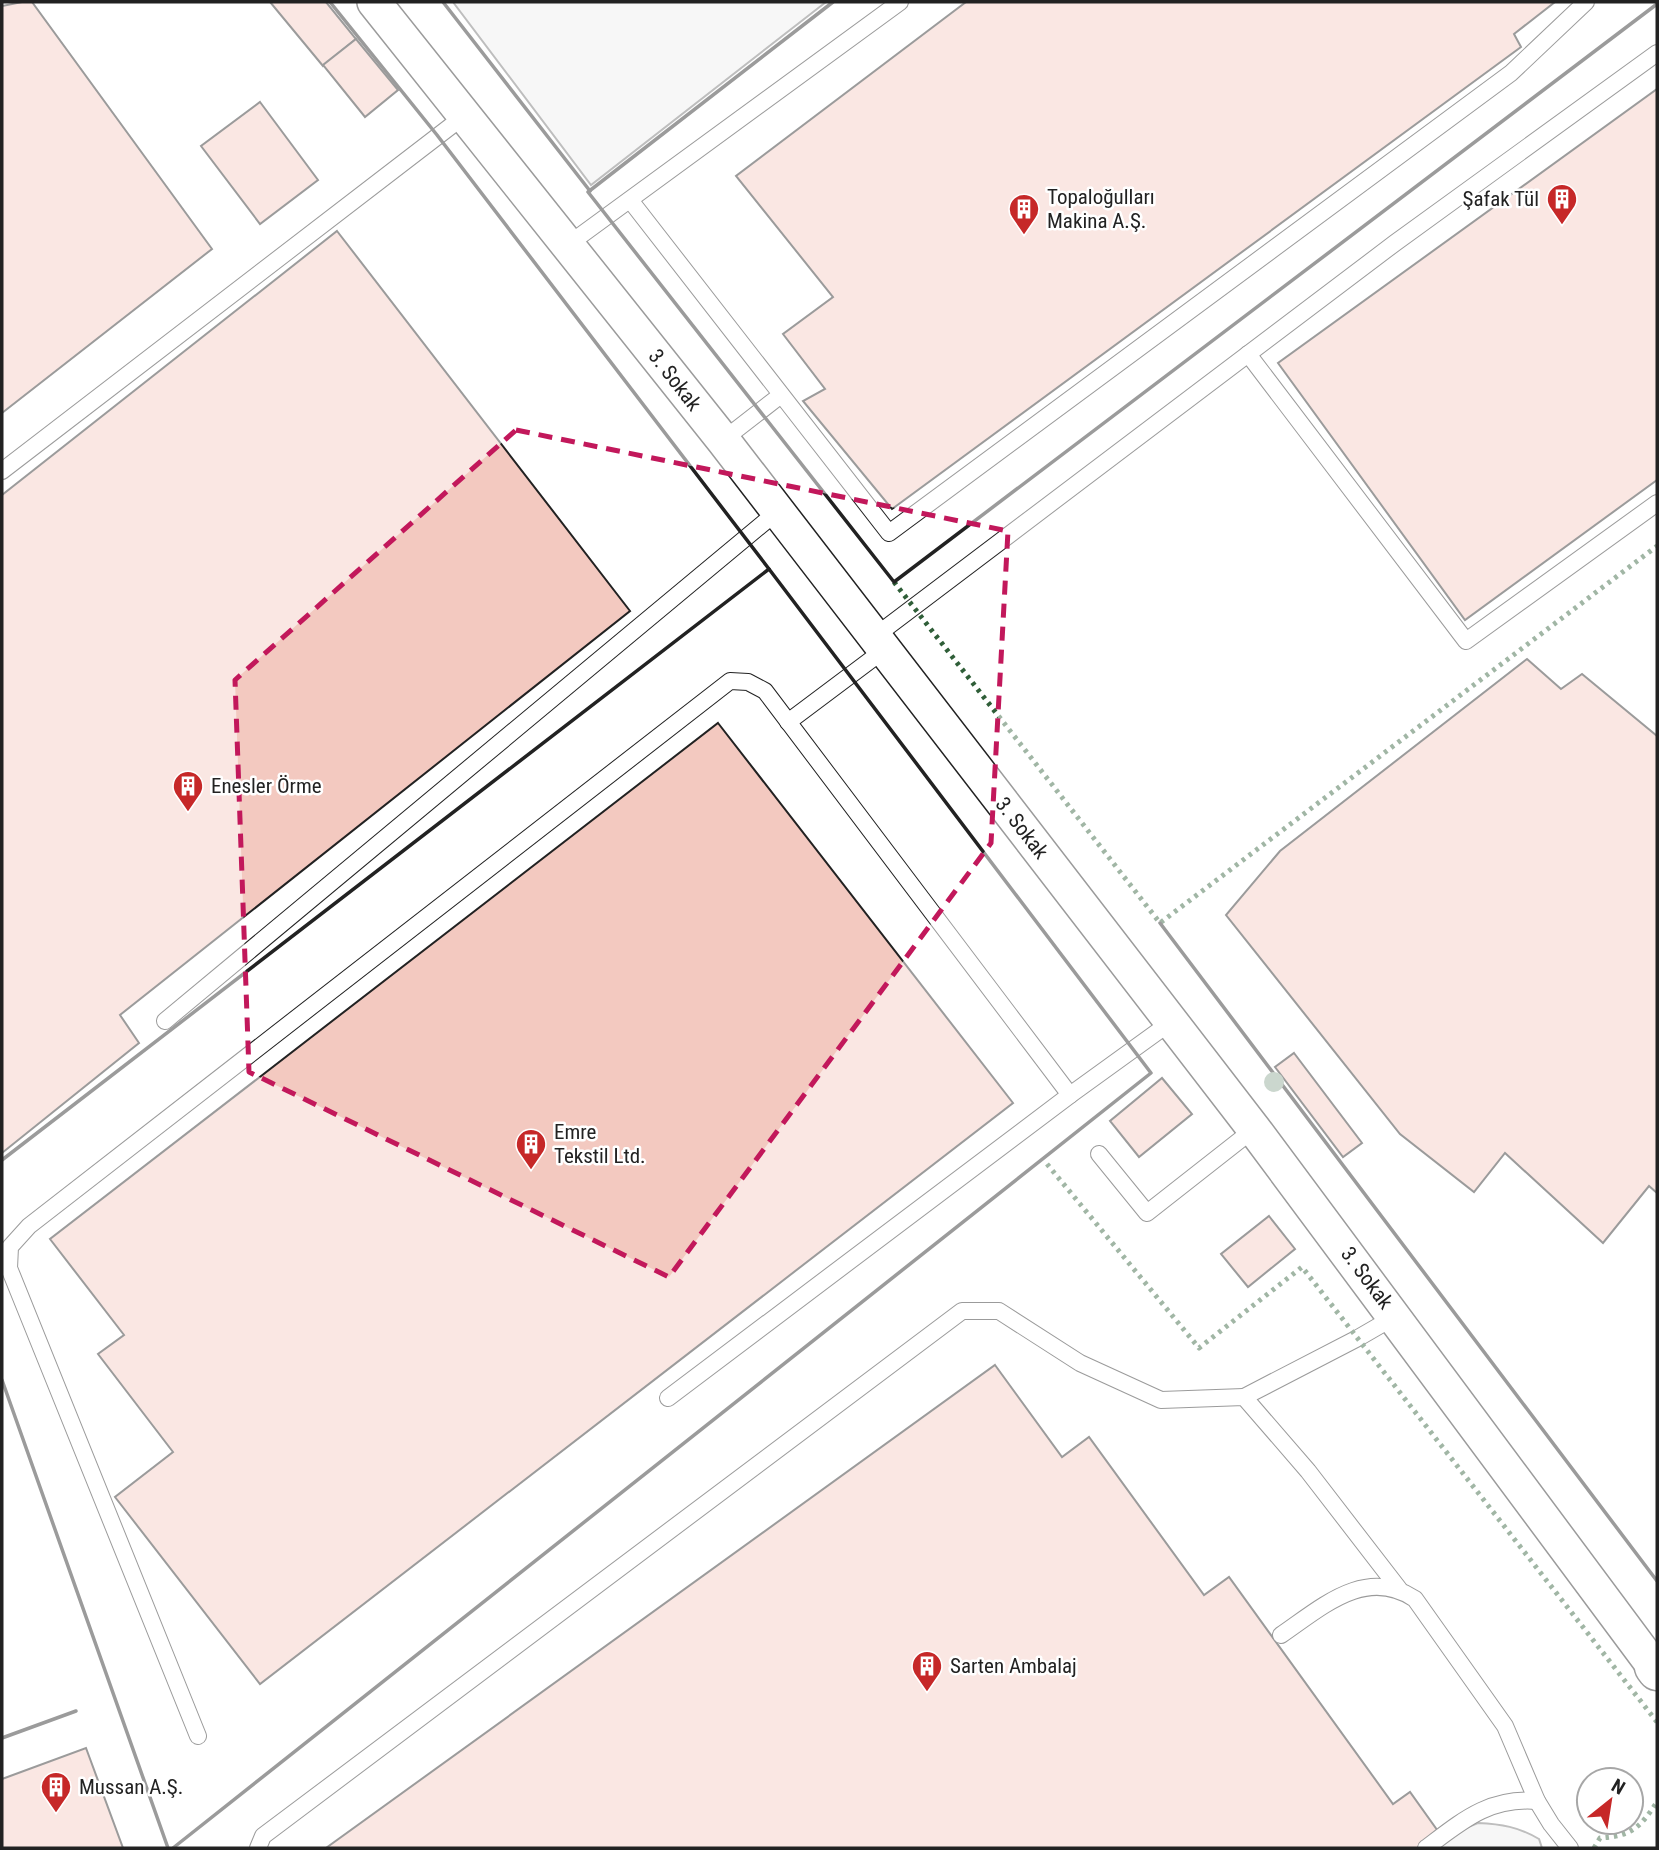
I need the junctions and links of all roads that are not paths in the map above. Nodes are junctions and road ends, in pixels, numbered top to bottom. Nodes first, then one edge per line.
1 (374, 2) edge
2 (900, 2) edge
3 (1586, 2) edge
4 (1657, 53) edge
5 (464, 116) junction
6 (630, 200) junction
7 (569, 244) junction
8 (1248, 354) junction
9 (781, 395) junction
10 (723, 440) junction
11 (2, 471) edge
12 (1657, 503) edge
13 (778, 511) junction
14 (879, 643) junction
15 (788, 722) junction
16 (165, 1021) dead end
17 (1171, 1022) junction
18 (1070, 1095) junction
19 (1254, 1129) junction
20 (1099, 1154) dead end
21 (1396, 1316) junction
22 (1244, 1397) junction
23 (668, 1398) dead end
24 (1399, 1589) junction
25 (1281, 1635) dead end
26 (1656, 1668) edge
27 (198, 1736) dead end
28 (1537, 1801) junction
29 (258, 1848) edge
30 (1426, 1848) edge
31 (1570, 1848) edge

1 - 5 street, 3. Sokak
2 - 6 lane
3 - 9 lane
4 - 8 lane
5 - 7 street, 3. Sokak
5 - 11 lane
6 - 7 lane
6 - 9 lane
7 - 10 street, 3. Sokak
8 - 12 lane
8 - 14 lane
9 - 10 lane
10 - 13 street, 3. Sokak
13 - 14 street, 3. Sokak
13 - 16 lane
14 - 15 lane
14 - 17 street, 3. Sokak
15 - 18 lane
15 - 27 lane
17 - 18 lane
17 - 19 street, 3. Sokak
18 - 23 lane
19 - 20 lane
19 - 21 street, 3. Sokak
21 - 22 lane
21 - 26 street, 3. Sokak
22 - 24 lane
22 - 29 lane
24 - 25 lane
24 - 28 lane
28 - 30 lane
28 - 31 lane

